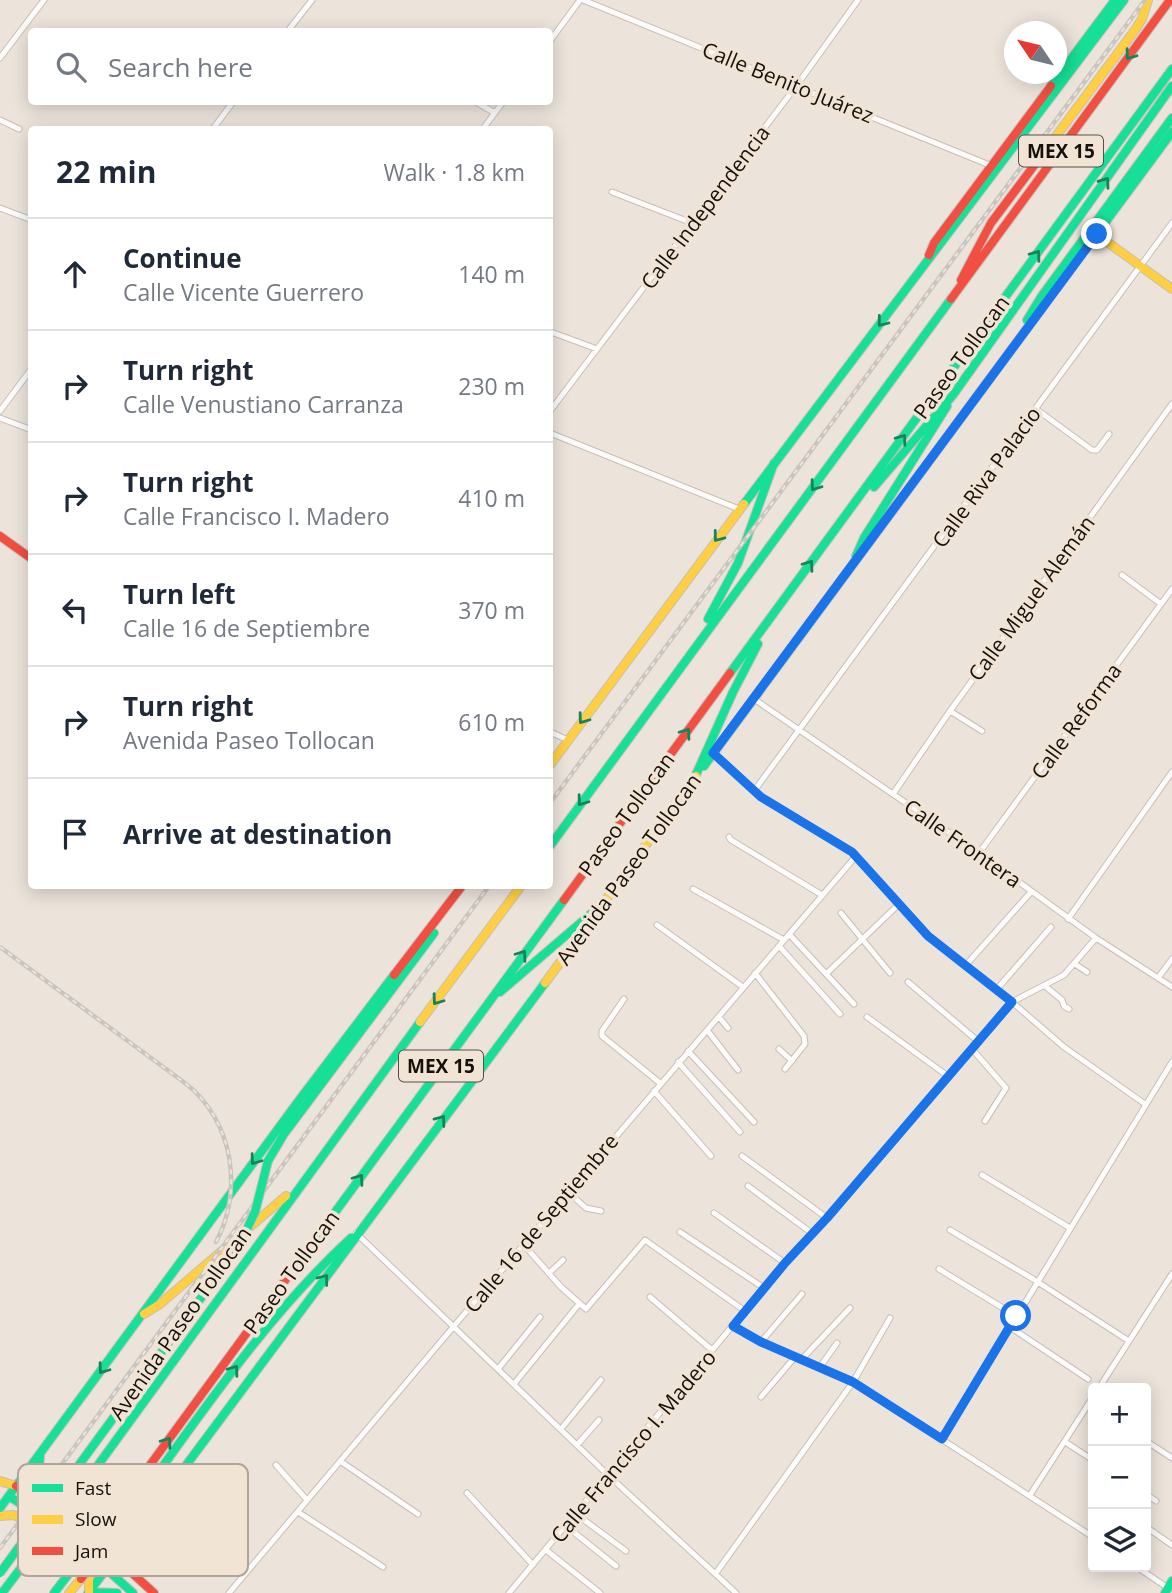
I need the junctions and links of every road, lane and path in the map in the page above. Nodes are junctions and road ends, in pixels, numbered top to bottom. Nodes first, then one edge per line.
1 (44, 0) edge
2 (312, 0) edge
3 (581, 0) edge
4 (859, 0) edge
5 (1115, 0) edge
6 (1124, 0) edge
7 (1148, 0) edge
8 (1170, 0) edge
9 (290, 28) edge
10 (553, 37) edge
11 (0, 58) edge
12 (1172, 69) edge
13 (797, 85) junction
14 (1172, 86) edge
15 (231, 105) edge
16 (481, 105) edge
17 (501, 105) edge
18 (495, 113) junction
19 (1172, 118) edge
20 (0, 120) edge
21 (215, 126) edge
22 (485, 126) edge
23 (19, 130) dead end
24 (1168, 130) edge
25 (992, 166) junction
26 (612, 192) dead end
27 (0, 208) edge
28 (28, 218) edge
29 (692, 223) junction
30 (1172, 223) edge
31 (1093, 232) junction
32 (1140, 266) junction
33 (923, 268) junction
34 (1172, 289) edge
35 (951, 302) junction
36 (553, 333) edge
37 (597, 349) junction
38 (28, 373) edge
39 (953, 395) junction
40 (1172, 404) edge
41 (553, 407) edge
42 (1036, 409) junction
43 (0, 411) edge
44 (0, 418) edge
45 (28, 428) edge
46 (553, 434) edge
47 (1109, 434) dead end
48 (774, 463) junction
49 (739, 509) junction
50 (847, 513) junction
51 (0, 536) edge
52 (28, 556) edge
53 (853, 566) junction
54 (1122, 575) dead end
55 (1172, 589) edge
56 (1161, 604) junction
57 (772, 617) junction
58 (754, 699) junction
59 (652, 707) junction
60 (950, 710) junction
61 (799, 731) junction
62 (982, 731) dead end
63 (553, 733) edge
64 (568, 740) junction
65 (713, 753) junction
66 (553, 761) edge
67 (1172, 772) edge
68 (694, 779) junction
69 (754, 791) junction
70 (893, 794) junction
71 (729, 837) dead end
72 (553, 842) edge
73 (979, 853) junction
74 (856, 856) junction
75 (459, 889) edge
76 (460, 889) edge
77 (519, 889) edge
78 (693, 889) dead end
79 (1031, 892) junction
80 (822, 895) junction
81 (606, 901) junction
82 (898, 905) junction
83 (841, 913) dead end
84 (1068, 919) junction
85 (657, 925) dead end
86 (1051, 928) dead end
87 (789, 934) junction
88 (1096, 938) junction
89 (784, 940) junction
90 (862, 941) junction
91 (779, 946) junction
92 (1172, 959) edge
93 (1075, 964) junction
94 (966, 965) junction
95 (1087, 972) dead end
96 (755, 973) junction
97 (890, 973) dead end
98 (827, 974) junction
99 (1158, 978) junction
100 (908, 982) dead end
101 (1045, 986) junction
102 (743, 987) junction
103 (1172, 988) edge
104 (997, 989) junction
105 (624, 999) dead end
106 (487, 1002) junction
107 (1012, 1002) junction
108 (854, 1004) dead end
109 (1069, 1009) dead end
110 (840, 1014) dead end
111 (719, 1017) junction
112 (867, 1017) dead end
113 (728, 1028) dead end
114 (707, 1030) junction
115 (979, 1042) junction
116 (779, 1049) dead end
117 (972, 1049) junction
118 (688, 1051) junction
119 (792, 1061) junction
120 (678, 1062) junction
121 (1172, 1062) edge
122 (785, 1069) dead end
123 (738, 1070) dead end
124 (949, 1077) junction
125 (660, 1083) junction
126 (654, 1091) junction
127 (1145, 1104) junction
128 (985, 1121) dead end
129 (754, 1122) dead end
130 (740, 1132) dead end
131 (711, 1156) dead end
132 (742, 1156) dead end
133 (312, 1168) junction
134 (982, 1175) dead end
135 (748, 1186) dead end
136 (568, 1192) junction
137 (601, 1211) dead end
138 (714, 1213) dead end
139 (827, 1218) junction
140 (1070, 1228) junction
141 (950, 1230) dead end
142 (680, 1232) dead end
143 (356, 1234) junction
144 (813, 1234) junction
145 (524, 1245) junction
146 (563, 1260) dead end
147 (785, 1263) junction
148 (939, 1269) dead end
149 (549, 1273) junction
150 (1172, 1274) edge
151 (1037, 1282) junction
152 (764, 1288) junction
153 (802, 1294) dead end
154 (650, 1297) dead end
155 (579, 1304) junction
156 (850, 1308) dead end
157 (745, 1311) junction
158 (144, 1314) junction
159 (1016, 1316) junction
160 (540, 1317) dead end
161 (890, 1318) dead end
162 (454, 1326) junction
163 (733, 1326) junction
164 (1010, 1326) junction
165 (1129, 1341) junction
166 (761, 1342) junction
167 (837, 1343) dead end
168 (712, 1350) junction
169 (794, 1357) junction
170 (802, 1360) junction
171 (820, 1367) junction
172 (498, 1369) junction
173 (1088, 1379) dead end
174 (601, 1380) dead end
175 (853, 1382) junction
176 (1102, 1383) edge
177 (514, 1384) junction
178 (761, 1397) dead end
179 (1088, 1411) edge
180 (599, 1420) dead end
181 (561, 1429) junction
182 (942, 1439) junction
183 (1065, 1442) junction
184 (1151, 1444) edge
185 (577, 1445) junction
186 (41, 1453) junction
187 (1088, 1457) edge
188 (1172, 1458) edge
189 (340, 1461) junction
190 (33, 1464) edge
191 (40, 1464) edge
192 (82, 1464) edge
193 (100, 1464) edge
194 (151, 1464) edge
195 (165, 1464) edge
196 (186, 1464) edge
197 (276, 1465) dead end
198 (608, 1475) junction
199 (0, 1480) edge
200 (18, 1483) edge
201 (16, 1486) junction
202 (467, 1493) dead end
203 (5, 1495) edge
204 (1030, 1495) junction
205 (1151, 1498) edge
206 (307, 1500) junction
207 (1156, 1501) dead end
208 (0, 1508) edge
209 (298, 1512) junction
210 (418, 1514) dead end
211 (576, 1514) junction
212 (0, 1516) edge
213 (18, 1517) edge
214 (566, 1526) junction
215 (1151, 1531) edge
216 (1088, 1534) edge
217 (1172, 1545) edge
218 (18, 1549) edge
219 (546, 1550) junction
220 (626, 1551) dead end
221 (533, 1565) junction
222 (616, 1566) dead end
223 (383, 1567) dead end
224 (248, 1571) edge
225 (18, 1572) edge
226 (1146, 1572) edge
227 (0, 1573) edge
228 (716, 1573) junction
229 (68, 1576) edge
230 (83, 1576) edge
231 (101, 1576) edge
232 (116, 1576) edge
233 (138, 1576) edge
234 (140, 1576) edge
235 (243, 1576) edge
236 (145, 1583) junction
237 (1168, 1587) edge
238 (88, 1592) edge
239 (2, 1593) edge
240 (54, 1593) edge
241 (69, 1593) edge
242 (117, 1593) edge
243 (133, 1593) edge
244 (154, 1593) edge
245 (229, 1593) edge
246 (509, 1593) edge
247 (600, 1593) edge
248 (736, 1593) edge

1 - 11 street
2 - 9 street
3 - 10 street
3 - 13 street, Calle Benito Juárez
4 - 13 street, Calle Independencia
5 - 25 main road
6 - 33 main road
7 - 35 main road
8 -> 35 main road, Paseo Tollocan / MEX 15
50 -> 12 main road, Paseo Tollocan / MEX 15
13 - 25 street, Calle Benito Juárez
13 - 29 street, Calle Independencia
39 -> 14 main road
15 - 21 street
16 - 18 street
17 - 18 street
18 - 22 street
19 - 24 main road, Avenida Paseo Tollocan
20 - 23 street
24 - 31 main road, Avenida Paseo Tollocan
25 - 33 main road
26 - 29 street
27 - 28 street
29 - 37 street, Calle Independencia
30 - 32 street, Calle Riva Palacio
31 - 32 main road
31 - 53 main road, Avenida Paseo Tollocan
32 - 34 main road
32 - 42 street, Calle Riva Palacio
33 -> 48 main road
35 -> 59 main road, Paseo Tollocan / MEX 15
36 - 37 street
37 - 41 street, Calle Independencia
38 - 43 street
39 - 50 main road
39 - 53 main road
40 - 60 street, Calle Miguel Alemán
42 - 47 street
42 - 61 street, Calle Riva Palacio
44 - 45 street
46 - 49 street
48 - 49 main road
48 - 59 main road
49 -> 64 main road
57 -> 50 main road, Paseo Tollocan / MEX 15
51 - 52 main road
53 - 58 main road, Avenida Paseo Tollocan
54 - 56 street
55 - 56 street, Calle Reforma
56 - 73 street, Calle Reforma
57 - 68 main road
106 -> 57 main road, Paseo Tollocan / MEX 15
58 - 61 street, Calle Frontera
58 - 65 main road, Avenida Paseo Tollocan
59 -> 72 main road, Paseo Tollocan / MEX 15
60 - 62 street
60 - 70 street, Calle Miguel Alemán
61 - 69 street, Calle Riva Palacio
61 - 70 street, Calle Frontera
63 - 64 street
64 - 66 main road
65 - 68 main road, Avenida Paseo Tollocan
65 - 69 street
67 - 84 street
68 - 81 main road, Avenida Paseo Tollocan
69 - 74 street
70 - 73 street, Calle Frontera
71 - 80 street
73 - 79 street, Calle Frontera
74 - 80 street, Calle 16 de Septiembre
74 - 82 street
75 -> 158 main road, Avenida Paseo Tollocan
76 - 192 main road, Avenida Paseo Tollocan, bridge
77 -> 133 main road, Paseo Tollocan / MEX 15
78 - 89 street
79 - 84 street, Calle Frontera
79 - 94 street
80 - 87 street, Calle 16 de Septiembre
81 - 106 main road
143 -> 81 main road, Avenida Paseo Tollocan
82 - 90 street
82 - 94 street
83 - 90 street
84 - 88 street, Calle Frontera
85 - 102 street
86 - 104 street
87 - 89 street, Calle 16 de Septiembre
87 - 98 street
88 - 93 street, Calle Francisco I. Madero
88 - 99 street, Calle Frontera
89 - 91 street, Calle 16 de Septiembre
90 - 97 street
90 - 98 street
91 - 96 street, Calle 16 de Septiembre
91 - 110 street
92 - 99 street
93 - 95 street
93 - 101 street, Calle Francisco I. Madero
94 - 104 street
96 - 102 street, Calle 16 de Septiembre
96 - 119 street
98 - 108 street
99 - 103 street, Calle Frontera
100 - 115 street
101 - 107 street, Calle Francisco I. Madero
101 - 109 street
102 - 111 street, Calle 16 de Septiembre
104 - 107 street
105 - 125 street
194 -> 106 main road, Paseo Tollocan / MEX 15, bridge
107 - 115 street, Calle Francisco I. Madero
107 - 127 street
111 - 113 street
111 - 114 street, Calle 16 de Septiembre
112 - 124 street
114 - 118 street, Calle 16 de Septiembre
114 - 123 street
115 - 117 street, Calle Francisco I. Madero
116 - 119 street
117 - 124 street, Calle Francisco I. Madero
117 - 128 street
118 - 120 street, Calle 16 de Septiembre
118 - 129 street
119 - 122 street
120 - 125 street, Calle 16 de Septiembre
120 - 130 street
121 - 127 street
124 - 139 street, Calle Francisco I. Madero
125 - 126 street, Calle 16 de Septiembre
126 - 131 street
126 - 136 street, Calle 16 de Septiembre
127 - 140 street
132 - 139 street
133 - 158 main road
133 - 193 main road, Paseo Tollocan / MEX 15, bridge
134 - 140 street
135 - 144 street
136 - 137 street
136 - 145 street, Calle 16 de Septiembre
138 - 147 street
139 - 144 street, Calle Francisco I. Madero
140 - 151 street
141 - 151 street
142 - 152 street
143 - 162 street
195 -> 143 main road, Avenida Paseo Tollocan, bridge
196 -> 143 main road, Avenida Paseo Tollocan
144 - 147 street, Calle Francisco I. Madero
145 - 149 street
145 - 162 street, Calle 16 de Septiembre
146 - 149 street
147 - 152 street, Calle Francisco I. Madero
148 - 159 street
149 - 155 street
150 - 165 street
151 - 159 street
151 - 165 street
152 - 157 street, Calle Francisco I. Madero
153 - 166 street
154 - 168 street
155 - 157 street
155 - 177 street
156 - 170 street
157 - 163 street, Calle Francisco I. Madero
158 -> 186 main road, Avenida Paseo Tollocan
159 - 164 street
160 - 172 street
161 - 175 street
162 - 172 street
162 - 189 street, Calle 16 de Septiembre
163 - 166 street
163 - 168 street, Calle Francisco I. Madero
164 - 173 street
164 - 182 street
165 - 176 street
166 - 169 street
167 - 171 street
168 - 198 street, Calle Francisco I. Madero
169 - 170 street
169 - 178 street
170 - 171 street
171 - 175 street
172 - 177 street
174 - 181 street
175 - 182 street
175 - 228 street
177 - 181 street
179 - 183 street
180 - 185 street
181 - 185 street
182 - 204 street
183 - 187 street
183 - 204 street
184 - 188 street
185 - 198 street
186 - 190 main road, Avenida Paseo Tollocan
186 - 191 main road
189 - 206 street, Calle 16 de Septiembre
189 - 210 street
197 - 206 street
198 - 211 street, Calle Francisco I. Madero
198 - 228 street
199 - 201 main road
200 - 201 main road, Avenida Paseo Tollocan
201 - 203 main road, Avenida Paseo Tollocan
202 - 221 street
203 - 208 main road, Avenida Paseo Tollocan
204 - 216 street
205 - 207 street
206 - 209 street, Calle 16 de Septiembre
209 - 223 street
209 - 224 street, Calle 16 de Septiembre
211 - 214 street, Calle Francisco I. Madero
211 - 220 street
212 - 213 main road
214 - 219 street, Calle Francisco I. Madero
214 - 222 street
215 - 217 street
218 - 227 main road, Avenida Paseo Tollocan, bridge
219 - 221 street, Calle Francisco I. Madero
219 - 247 street
221 - 246 street, Calle Francisco I. Madero
225 - 239 main road, Paseo Tollocan / MEX 15, bridge
226 - 237 street
228 - 248 street
240 -> 229 main road, Paseo Tollocan / MEX 15, bridge
241 -> 230 main road, Avenida Paseo Tollocan, bridge
231 - 238 main road, Avenida Paseo Tollocan
232 - 243 main road
233 - 236 main road
234 - 236 main road
235 - 245 street, Calle 16 de Septiembre
236 - 244 main road
238 - 242 main road

